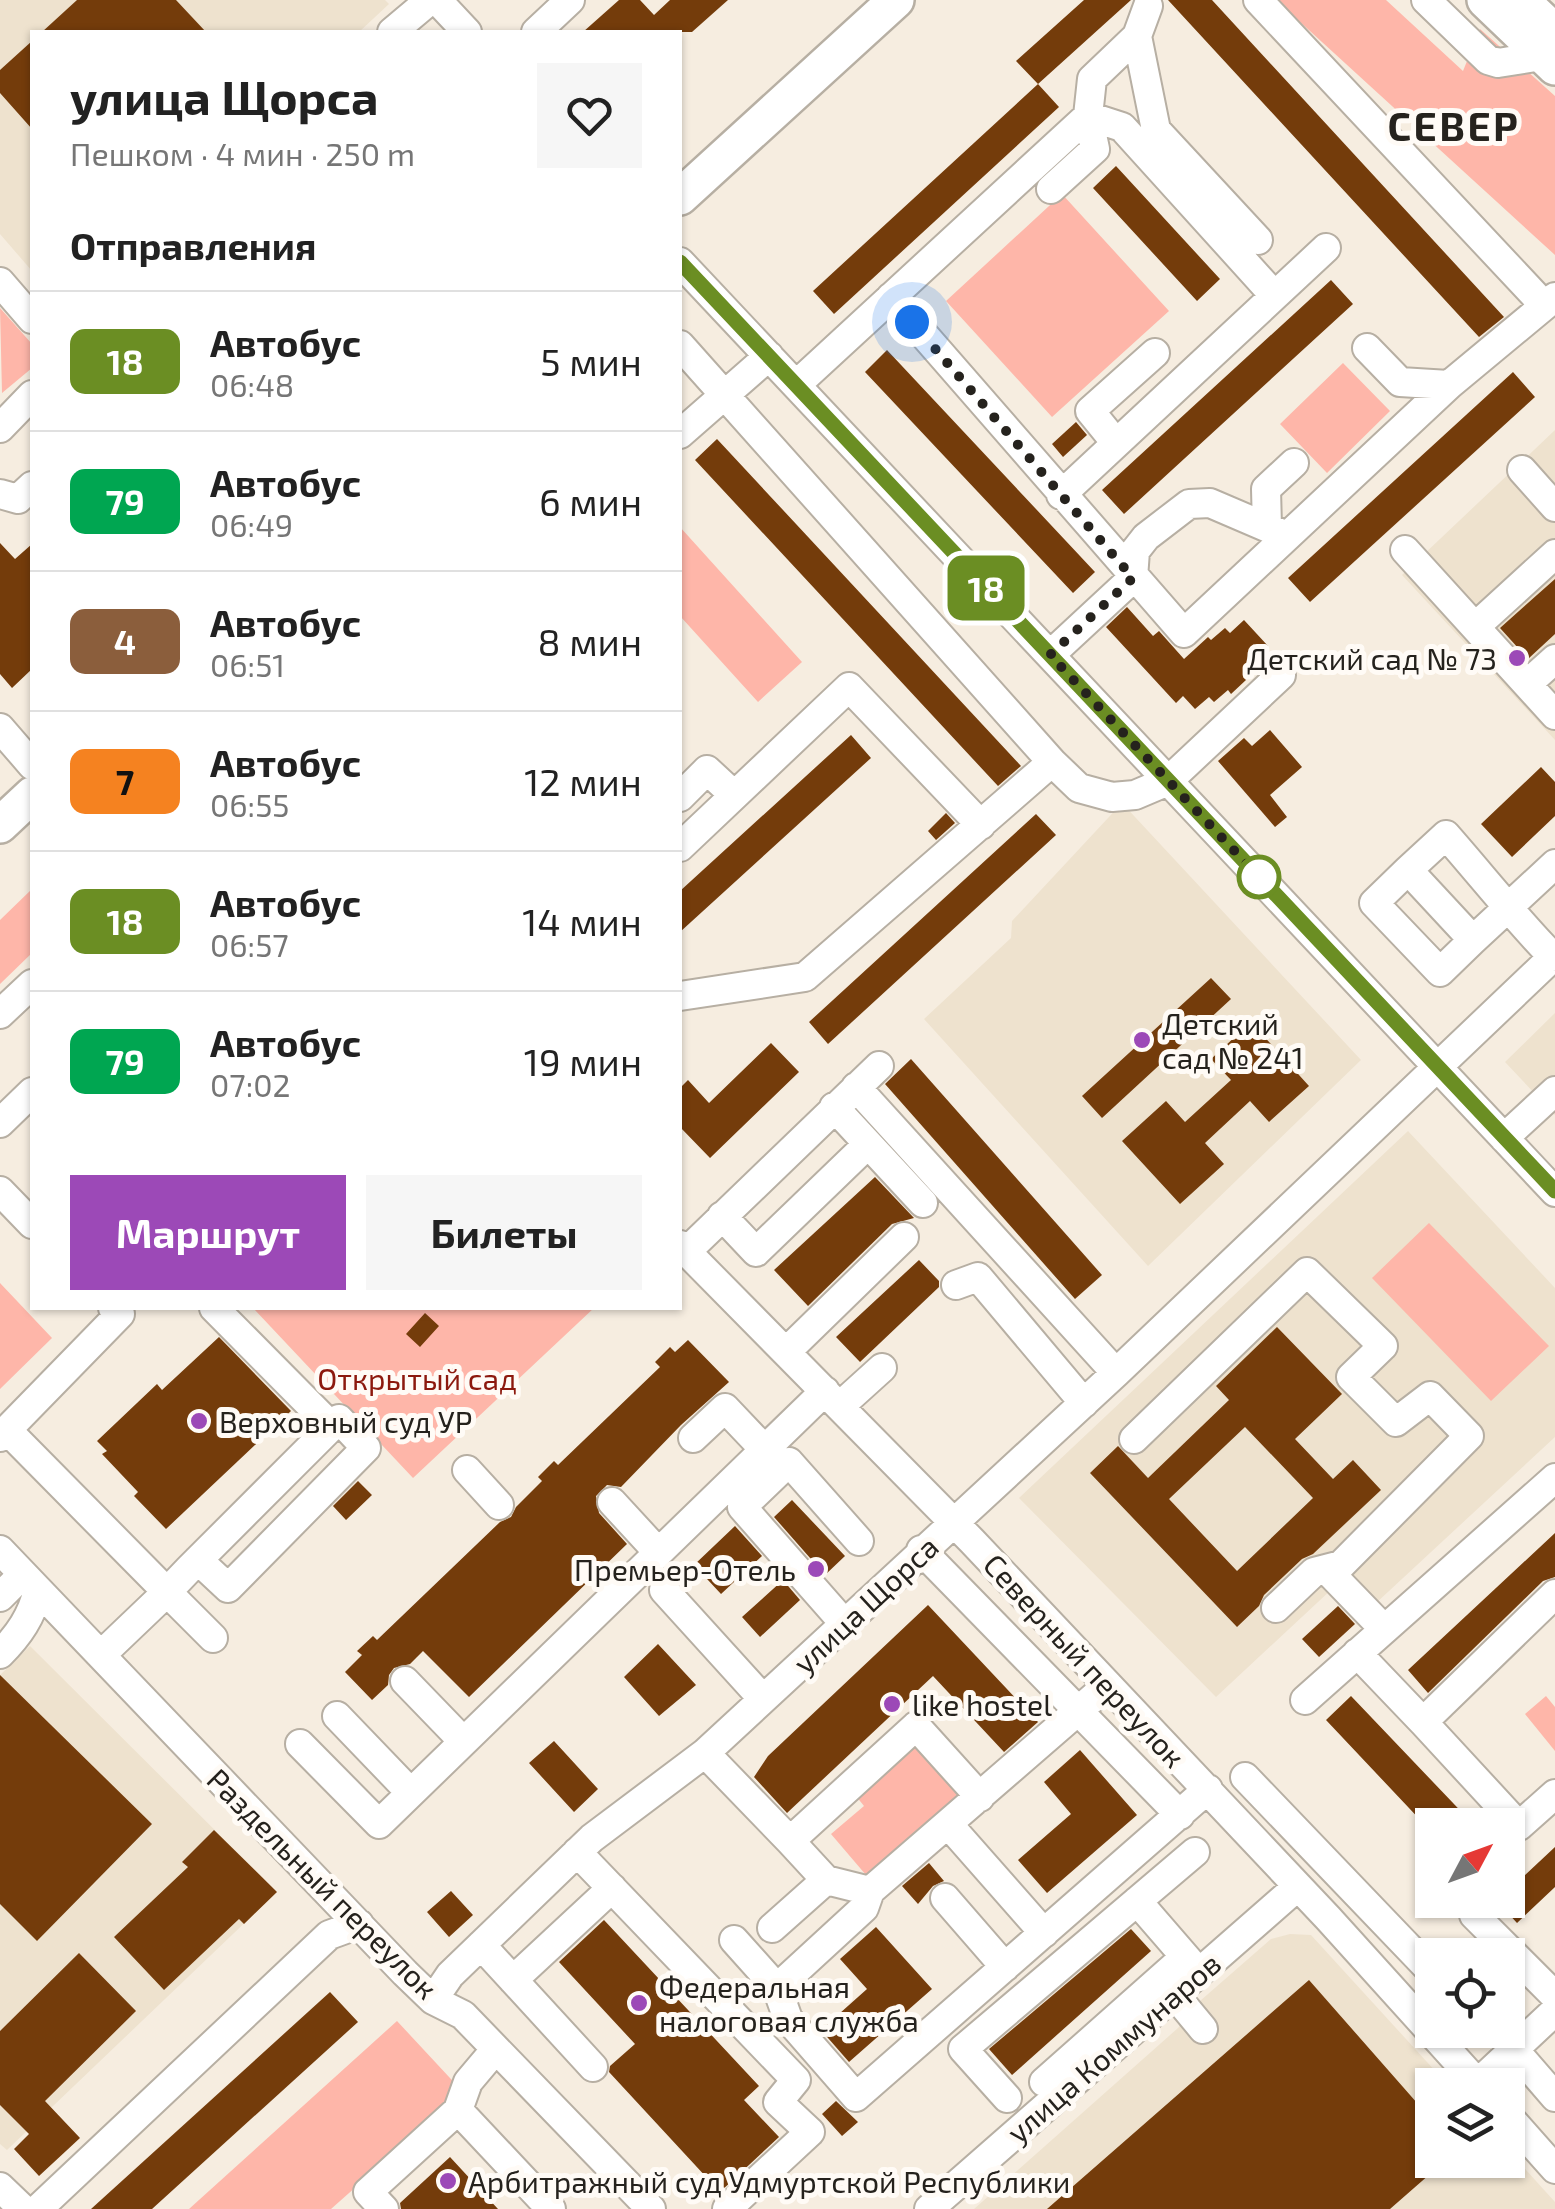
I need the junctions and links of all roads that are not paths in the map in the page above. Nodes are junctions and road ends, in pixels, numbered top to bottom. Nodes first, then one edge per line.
1 (433, 0) edge
2 (570, 0) edge
3 (896, 0) edge
4 (1258, 0) edge
5 (1426, 0) edge
6 (1485, 0) edge
7 (1521, 0) edge
8 (1148, 6) dead end
9 (395, 30) edge
10 (465, 30) edge
11 (538, 30) edge
12 (1137, 36) junction
13 (1551, 52) edge
14 (1088, 116) junction
15 (1051, 189) dead end
16 (682, 195) edge
17 (1258, 240) dead end
18 (1326, 248) dead end
19 (682, 264) edge
20 (0, 282) edge
21 (1274, 295) junction
22 (891, 298) junction
23 (1550, 301) edge
24 (30, 317) edge
25 (682, 347) edge
26 (1367, 348) dead end
27 (1155, 353) dead end
28 (768, 356) junction
29 (1450, 384) junction
30 (796, 385) junction
31 (725, 394) junction
32 (682, 432) edge
33 (1116, 444) junction
34 (1294, 463) dead end
35 (1522, 470) dead end
36 (30, 488) edge
37 (0, 494) edge
38 (1060, 495) junction
39 (1555, 507) edge
40 (1277, 532) junction
41 (1406, 550) dead end
42 (1555, 554) edge
43 (1133, 578) junction
44 (1475, 627) junction
45 (1050, 655) junction
46 (1555, 659) edge
47 (1281, 674) dead end
48 (1528, 684) junction
49 (1555, 715) edge
50 (1, 732) edge
51 (1052, 762) junction
52 (30, 763) edge
53 (1168, 781) junction
54 (682, 794) edge
55 (734, 794) junction
56 (30, 797) edge
57 (980, 824) junction
58 (0, 825) edge
59 (682, 841) edge
60 (1555, 864) edge
61 (1408, 870) junction
62 (1509, 907) junction
63 (1473, 940) junction
64 (1554, 956) edge
65 (30, 986) edge
66 (682, 996) edge
67 (0, 1014) edge
68 (879, 1066) dead end
69 (1438, 1068) junction
70 (856, 1087) junction
71 (1555, 1091) edge
72 (30, 1094) edge
73 (834, 1108) junction
74 (0, 1123) edge
75 (1504, 1138) junction
76 (868, 1144) junction
77 (0, 1191) edge
78 (1555, 1192) edge
79 (923, 1202) dead end
80 (722, 1216) junction
81 (30, 1222) edge
82 (904, 1237) dead end
83 (683, 1248) edge
84 (956, 1286) dead end
85 (116, 1310) edge
86 (216, 1310) edge
87 (786, 1352) junction
88 (882, 1368) dead end
89 (1116, 1373) junction
90 (832, 1398) junction
91 (1084, 1403) junction
92 (331, 1426) junction
93 (3, 1434) edge
94 (692, 1438) dead end
95 (1134, 1439) dead end
96 (764, 1448) junction
97 (467, 1470) dead end
98 (1555, 1478) edge
99 (612, 1502) dead end
100 (499, 1505) dead end
101 (954, 1522) junction
102 (859, 1541) dead end
103 (0, 1550) edge
104 (921, 1550) junction
105 (658, 1552) junction
106 (198, 1560) junction
107 (1326, 1569) junction
108 (31, 1582) junction
109 (664, 1590) dead end
110 (167, 1592) junction
111 (1555, 1594) edge
112 (0, 1597) edge
113 (1276, 1608) dead end
114 (844, 1623) junction
115 (1384, 1629) junction
116 (213, 1638) dead end
117 (1358, 1653) junction
118 (0, 1654) edge
119 (100, 1655) junction
120 (406, 1681) dead end
121 (1108, 1686) junction
122 (763, 1699) junction
123 (1305, 1700) dead end
124 (1078, 1711) junction
125 (337, 1716) dead end
126 (1423, 1722) junction
127 (463, 1741) junction
128 (300, 1744) dead end
129 (705, 1754) junction
130 (1245, 1777) dead end
131 (1208, 1790) junction
132 (411, 1793) junction
133 (1555, 1794) edge
134 (980, 1797) junction
135 (1493, 1808) edge
136 (1180, 1815) junction
137 (1525, 1823) edge
138 (948, 1824) junction
139 (790, 1841) junction
140 (578, 1852) junction
141 (1195, 1852) dead end
142 (826, 1880) junction
143 (1297, 1887) junction
144 (612, 1888) junction
145 (870, 1892) junction
146 (945, 1898) dead end
147 (1137, 1901) junction
148 (1477, 1918) edge
149 (359, 1924) junction
150 (772, 1928) dead end
151 (1044, 1933) junction
152 (734, 1940) dead end
153 (481, 1945) junction
154 (1415, 1954) edge
155 (1192, 1964) junction
156 (1005, 1967) junction
157 (513, 1980) junction
158 (777, 1988) junction
159 (1174, 1994) junction
160 (1555, 1996) edge
161 (433, 2000) junction
162 (1555, 2012) edge
163 (1204, 2029) dead end
164 (1525, 2029) edge
165 (1512, 2048) edge
166 (495, 2050) junction
167 (593, 2067) dead end
168 (1464, 2068) edge
169 (1555, 2097) edge
170 (1007, 2098) dead end
171 (458, 2110) junction
172 (1031, 2120) junction
173 (1525, 2135) edge
174 (1555, 2169) edge
175 (0, 2188) edge
176 (24, 2209) edge
177 (38, 2209) edge
178 (384, 2209) edge
179 (551, 2209) edge
180 (650, 2209) edge
181 (726, 2209) edge
182 (930, 2209) edge

1 - 9 street
1 - 10 street
2 - 11 street
3 - 16 main road
4 - 23 street
5 - 13 street
6 - 13 main road
7 - 13 main road
8 - 12 street
12 - 14 street
12 - 17 street
14 - 15 street
14 - 21 street
14 - 22 street
18 - 21 street
19 - 28 street
20 - 24 street
21 - 33 street
22 - 30 street
22 - 38 street
23 - 29 street
25 - 31 street
26 - 29 street
27 - 33 street
28 - 30 street
28 - 31 street
29 - 40 street
30 - 45 street
31 - 32 street
31 - 51 street
33 - 38 street
34 - 40 street
35 - 39 street
36 - 37 street
38 - 43 street
40 - 43 street
40 - 43 street
41 - 44 street
42 - 44 street
43 - 45 street
44 - 48 street
45 - 53 street
46 - 48 street
47 - 53 street
48 - 49 street
50 - 52 street
51 - 53 street
51 - 57 street
53 - 69 street
54 - 55 street
55 - 57 street
55 - 59 street
56 - 58 main road
57 - 66 street
60 - 62 street
61 - 62 street
61 - 63 street
61 - 63 street
62 - 63 street
62 - 64 street
64 - 69 street, улица Щорса
65 - 67 street
68 - 70 street
69 - 75 street
69 - 89 street, улица Щорса
70 - 73 street
70 - 89 street
71 - 75 street
72 - 74 street
73 - 76 street
73 - 80 street
75 - 78 street
76 - 79 street
76 - 80 street
77 - 81 street
80 - 83 street
82 - 87 street
83 - 87 street, Северный переулок
84 - 91 street
85 - 93 street
86 - 92 street
87 - 90 street, Северный переулок
88 - 90 street
89 - 91 street, улица Щорса
90 - 96 street
90 - 101 street, Северный переулок
91 - 101 street, улица Щорса
92 - 106 street
92 - 106 street
93 - 110 street
94 - 96 street
95 - 107 street
96 - 105 street
97 - 100 street
98 - 115 street
99 - 105 street
101 - 104 street, улица Щорса
101 - 121 street, Северный переулок
102 - 114 street
103 - 108 street, Раздельный переулок
104 - 114 street, улица Щорса
104 - 124 street
105 - 127 street
106 - 110 street
107 - 113 street
107 - 115 street
108 - 112 street
108 - 118 street
108 - 119 street, Раздельный переулок
109 - 122 street
110 - 116 street
110 - 119 street
111 - 126 street
114 - 122 street, улица Щорса
115 - 117 street
117 - 123 street
117 - 126 street
119 - 149 street, Раздельный переулок
120 - 127 street
121 - 124 street
121 - 131 street, Северный переулок
122 - 129 street, улица Щорса
124 - 134 street
124 - 136 street
125 - 132 street
126 - 135 street
127 - 132 street
128 - 132 street
129 - 139 street
129 - 140 street, улица Щорса
130 - 154 street
131 - 136 street
131 - 143 street, Северный переулок
133 - 137 street
134 - 138 street
134 - 139 street
136 - 151 street
138 - 145 street
138 - 151 street
139 - 142 street
140 - 144 street
140 - 153 street, улица Щорса
141 - 147 street
142 - 145 street
142 - 150 street
143 - 155 street, улица Коммунаров
143 - 168 street, Северный переулок
144 - 157 street
144 - 181 street
145 - 158 street
146 - 156 street
147 - 155 street
147 - 170 street
148 - 160 street
149 - 161 street, Раздельный переулок
149 - 177 street
151 - 156 street
152 - 158 street
153 - 157 street
153 - 161 street, улица Щорса
155 - 159 street, улица Коммунаров
155 - 172 street
156 - 158 street
157 - 167 street
159 - 163 street
159 - 172 street, улица Коммунаров
161 - 166 street, Раздельный переулок
162 - 164 street
165 - 169 street
166 - 171 street
166 - 180 street, Раздельный переулок
171 - 178 street
171 - 179 street
172 - 182 street, улица Коммунаров
173 - 174 street
175 - 176 street

